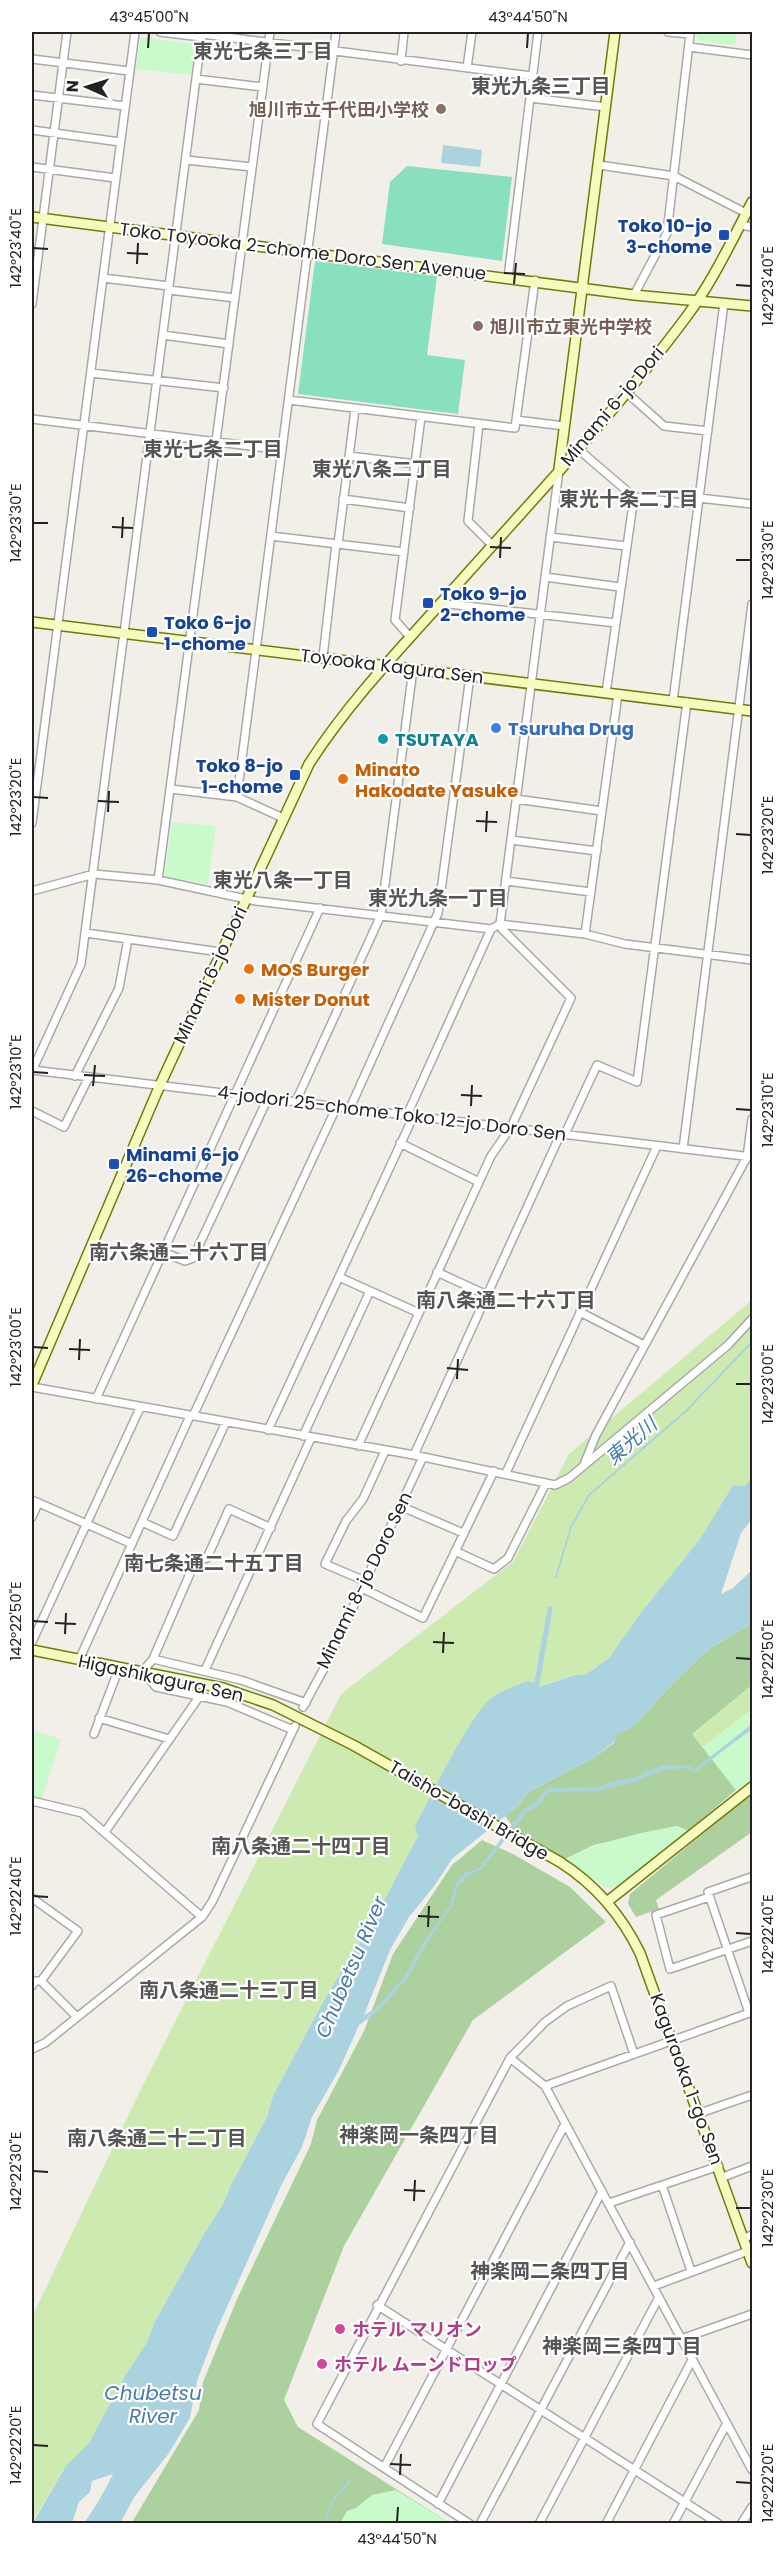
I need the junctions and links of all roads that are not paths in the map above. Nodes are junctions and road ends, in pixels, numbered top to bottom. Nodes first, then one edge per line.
1 (67, 32) edge
2 (135, 32) edge
3 (160, 32) edge
4 (270, 32) edge
5 (336, 32) edge
6 (405, 32) edge
7 (472, 32) edge
8 (538, 32) edge
9 (615, 32) edge
10 (668, 32) edge
11 (202, 34) edge
12 (268, 43) junction
13 (689, 47) junction
14 (334, 51) junction
15 (753, 55) edge
16 (32, 59) edge
17 (401, 61) junction
18 (63, 63) junction
19 (467, 68) junction
20 (129, 71) junction
21 (532, 76) junction
22 (196, 79) junction
23 (263, 87) junction
24 (32, 95) edge
25 (530, 98) junction
26 (58, 99) junction
27 (125, 106) junction
28 (606, 107) junction
29 (32, 130) edge
30 (54, 133) junction
31 (120, 142) junction
32 (186, 160) junction
33 (598, 165) junction
34 (32, 167) edge
35 (252, 167) junction
36 (49, 170) junction
37 (674, 176) junction
38 (115, 178) junction
39 (753, 202) edge
40 (747, 213) junction
41 (32, 217) edge
42 (43, 219) junction
43 (740, 225) junction
44 (109, 226) junction
45 (753, 227) edge
46 (176, 236) junction
47 (243, 244) junction
48 (309, 252) junction
49 (103, 278) junction
50 (508, 278) junction
51 (535, 280) junction
52 (583, 287) junction
53 (169, 288) junction
54 (634, 295) junction
55 (235, 298) junction
56 (697, 302) junction
57 (724, 303) junction
58 (32, 304) edge
59 (753, 306) edge
60 (163, 335) junction
61 (230, 344) junction
62 (91, 373) junction
63 (157, 381) junction
64 (224, 388) junction
65 (626, 392) junction
66 (289, 400) junction
67 (355, 409) junction
68 (421, 417) junction
69 (32, 419) edge
70 (516, 420) junction
71 (479, 424) junction
72 (84, 425) junction
73 (564, 426) junction
74 (708, 431) junction
75 (150, 433) junction
76 (217, 442) junction
77 (578, 449) junction
78 (282, 450) junction
79 (349, 456) junction
80 (416, 464) junction
81 (560, 469) junction
82 (634, 497) junction
83 (343, 499) junction
84 (698, 501) junction
85 (753, 504) edge
86 (410, 507) junction
87 (271, 536) junction
88 (550, 537) junction
89 (337, 544) junction
90 (491, 544) junction
91 (626, 546) junction
92 (404, 552) junction
93 (545, 577) junction
94 (620, 586) junction
95 (440, 603) junction
96 (753, 604) edge
97 (540, 615) junction
98 (32, 622) edge
99 (616, 623) junction
100 (57, 625) junction
101 (125, 634) junction
102 (410, 637) junction
103 (190, 641) junction
104 (257, 650) junction
105 (323, 657) junction
106 (386, 666) junction
107 (413, 669) junction
108 (470, 676) junction
109 (531, 683) junction
110 (606, 693) junction
111 (618, 694) junction
112 (674, 701) junction
113 (687, 702) junction
114 (739, 710) junction
115 (753, 711) edge
116 (32, 754) edge
117 (40, 755) junction
118 (171, 789) junction
119 (237, 797) junction
120 (516, 799) junction
121 (33, 802) edge
122 (602, 812) junction
123 (282, 818) junction
124 (32, 823) edge
125 (511, 840) junction
126 (597, 851) junction
127 (94, 874) junction
128 (158, 880) junction
129 (506, 881) junction
130 (32, 891) edge
131 (591, 892) junction
132 (245, 898) junction
133 (320, 908) junction
134 (381, 915) junction
135 (435, 922) junction
136 (500, 924) junction
137 (491, 929) junction
138 (86, 933) junction
139 (585, 934) junction
140 (128, 939) junction
141 (654, 948) junction
142 (220, 952) junction
143 (708, 956) junction
144 (753, 960) edge
145 (32, 1071) edge
146 (75, 1076) junction
147 (89, 1077) junction
148 (160, 1085) junction
149 (237, 1094) junction
150 (268, 1098) junction
151 (296, 1101) junction
152 (337, 1106) junction
153 (350, 1108) junction
154 (32, 1112) edge
155 (410, 1115) junction
156 (753, 1119) edge
157 (511, 1127) junction
158 (563, 1134) junction
159 (400, 1143) junction
160 (657, 1146) junction
161 (683, 1149) junction
162 (750, 1157) edge
163 (480, 1182) junction
164 (163, 1252) junction
165 (437, 1272) junction
166 (339, 1277) junction
167 (370, 1291) junction
168 (487, 1295) junction
169 (580, 1312) junction
170 (419, 1313) junction
171 (753, 1318) edge
172 (644, 1345) junction
173 (32, 1386) edge
174 (96, 1399) junction
175 (140, 1408) junction
176 (191, 1416) junction
177 (226, 1422) junction
178 (268, 1430) junction
179 (307, 1437) junction
180 (358, 1446) junction
181 (385, 1451) junction
182 (414, 1455) junction
183 (423, 1458) junction
184 (584, 1464) junction
185 (494, 1471) junction
186 (506, 1473) junction
187 (546, 1483) junction
188 (35, 1501) edge
189 (400, 1506) junction
190 (32, 1517) edge
191 (142, 1522) junction
192 (84, 1524) junction
193 (271, 1528) junction
194 (463, 1533) junction
195 (132, 1544) junction
196 (454, 1551) junction
197 (363, 1585) junction
198 (32, 1642) edge
199 (32, 1650) edge
200 (153, 1659) junction
201 (79, 1660) junction
202 (119, 1668) junction
203 (205, 1670) junction
204 (143, 1671) junction
205 (199, 1697) junction
206 (99, 1718) junction
207 (94, 1734) dead end
208 (169, 1739) junction
209 (353, 1745) joint
210 (753, 1787) edge
211 (32, 1801) edge
212 (105, 1832) junction
213 (752, 1877) edge
214 (709, 1897) junction
215 (32, 1898) edge
216 (608, 1901) junction
217 (202, 1917) junction
218 (753, 1941) edge
219 (727, 1949) junction
220 (41, 1981) junction
221 (32, 1986) edge
222 (751, 2012) edge
223 (77, 2017) junction
224 (673, 2040) junction
225 (32, 2049) edge
226 (633, 2054) junction
227 (510, 2058) junction
228 (545, 2086) junction
229 (753, 2095) edge
230 (700, 2113) junction
231 (565, 2124) junction
232 (719, 2166) junction
233 (753, 2166) edge
234 (723, 2177) junction
235 (662, 2185) junction
236 (602, 2192) junction
237 (609, 2203) junction
238 (748, 2237) edge
239 (630, 2242) junction
240 (748, 2251) junction
241 (753, 2263) edge
242 (691, 2271) junction
243 (654, 2286) junction
244 (659, 2297) junction
245 (377, 2305) junction
246 (753, 2314) edge
247 (681, 2339) junction
248 (445, 2350) junction
249 (692, 2360) junction
250 (501, 2386) junction
251 (542, 2410) junction
252 (727, 2423) junction
253 (584, 2437) junction
254 (384, 2468) junction
255 (634, 2469) junction
256 (753, 2470) edge
257 (685, 2501) junction
258 (438, 2504) junction
259 (753, 2507) edge
260 (470, 2523) edge
261 (480, 2523) edge
262 (539, 2523) edge
263 (606, 2523) edge
264 (674, 2523) edge
265 (719, 2523) edge
266 (741, 2523) edge

1 - 18 street
2 - 20 street
3 - 11 street
4 - 12 street
5 - 14 street
6 - 17 street
7 - 19 street
8 - 21 street
9 - 28 street
10 - 13 street
11 - 12 street
11 - 22 street
12 - 14 street
12 - 23 street
13 - 15 street
13 - 37 street
14 - 17 street
14 - 48 street
16 - 18 street
17 - 19 street
18 - 20 street
18 - 26 street
19 - 21 street
20 - 27 street
21 - 25 street
22 - 23 street
22 - 32 street
23 - 35 street
24 - 26 street
25 - 28 street
25 - 50 street
26 - 27 street
26 - 30 street
27 - 31 street
28 - 33 street
29 - 30 street
30 - 31 street
30 - 36 street
31 - 38 street
32 - 35 street
32 - 46 street
33 - 37 street
33 - 52 street
34 - 36 street
35 - 47 street
36 - 38 street
36 - 42 street
37 - 40 street
37 - 54 street
38 - 44 street
39 - 40 street, Minami 6-jo Dori
40 - 43 street, Minami 6-jo Dori
41 - 42 street, Toko Toyooka 2-chome Doro Sen Avenue
42 - 44 street, Toko Toyooka 2-chome Doro Sen Avenue
42 - 58 street
43 - 45 street
43 - 56 street, Minami 6-jo Dori
44 - 46 street, Toko Toyooka 2-chome Doro Sen Avenue
44 - 49 street
46 - 47 street, Toko Toyooka 2-chome Doro Sen Avenue
46 - 53 street
47 - 48 street, Toko Toyooka 2-chome Doro Sen Avenue
47 - 55 street
48 - 50 street, Toko Toyooka 2-chome Doro Sen Avenue
48 - 66 street
49 - 53 street
49 - 62 street
50 - 51 street, Toko Toyooka 2-chome Doro Sen Avenue
51 - 52 street, Toko Toyooka 2-chome Doro Sen Avenue
51 - 70 street
52 - 54 street, Toko Toyooka 2-chome Doro Sen Avenue
52 - 73 street
53 - 55 street
53 - 60 street
54 - 56 street, Toko Toyooka 2-chome Doro Sen Avenue
55 - 61 street
56 - 57 street, Toko Toyooka 2-chome Doro Sen Avenue
56 - 65 street, Minami 6-jo Dori
57 - 59 street, Toko Toyooka 2-chome Doro Sen Avenue
57 - 74 street
60 - 61 street
60 - 63 street
61 - 64 street
62 - 63 street
62 - 72 street
63 - 64 street
63 - 75 street
64 - 76 street
65 - 74 street
65 - 77 street, Minami 6-jo Dori
66 - 67 street
66 - 78 street
67 - 68 street
67 - 79 street
68 - 71 street
68 - 80 street
69 - 72 street
70 - 71 street
70 - 73 street
71 - 90 street
72 - 75 street
72 - 100 street
73 - 81 street
74 - 84 street
75 - 76 street
75 - 101 street
76 - 78 street
76 - 103 street
77 - 81 street, Minami 6-jo Dori
77 - 82 street
78 - 87 street
79 - 80 street
79 - 83 street
80 - 86 street
81 - 88 street
81 - 90 street, Minami 6-jo Dori
82 - 84 street
82 - 91 street
83 - 86 street
83 - 89 street
84 - 85 street
84 - 112 street
86 - 92 street
87 - 89 street
87 - 104 street
88 - 91 street
88 - 93 street
89 - 92 street
89 - 105 street
90 - 95 street, Minami 6-jo Dori
91 - 94 street
92 - 102 street
93 - 94 street
93 - 97 street
94 - 99 street
95 - 97 street
95 - 102 street, Minami 6-jo Dori
96 - 114 street
97 - 99 street
97 - 109 street
98 - 100 street, Toyooka Kagura Sen
99 - 110 street
100 - 101 street, Toyooka Kagura Sen
100 - 117 street
101 - 103 street, Toyooka Kagura Sen
101 - 127 street
102 - 106 street, Minami 6-jo Dori
103 - 104 street, Toyooka Kagura Sen
103 - 118 street
104 - 105 street, Toyooka Kagura Sen
104 - 119 street
105 - 106 street, Toyooka Kagura Sen
106 - 107 street, Toyooka Kagura Sen
106 - 123 street, Minami 6-jo Dori
107 - 108 street, Toyooka Kagura Sen
107 - 134 street
108 - 109 street, Toyooka Kagura Sen
108 - 135 street
109 - 110 street, Toyooka Kagura Sen
109 - 120 street
110 - 111 street, Toyooka Kagura Sen
111 - 112 street, Toyooka Kagura Sen
111 - 122 street
112 - 113 street, Toyooka Kagura Sen
113 - 114 street, Toyooka Kagura Sen
113 - 141 street
114 - 115 street, Toyooka Kagura Sen
114 - 143 street
116 - 117 street
117 - 121 street
118 - 119 street
118 - 128 street
119 - 123 street
120 - 122 street
120 - 125 street
121 - 124 street
122 - 126 street
123 - 132 street, Minami 6-jo Dori
125 - 126 street
125 - 129 street
126 - 131 street
127 - 128 street
127 - 130 street
127 - 138 street
128 - 132 street
129 - 131 street
129 - 136 street
131 - 139 street
132 - 133 street
132 - 142 street, Minami 6-jo Dori
133 - 134 street
133 - 149 street
134 - 135 street
134 - 151 street
135 - 137 street
135 - 153 street
136 - 137 street
136 - 139 street
136 - 157 street
137 - 155 street
138 - 140 street
138 - 145 street
139 - 141 street
140 - 142 street
140 - 146 street
141 - 143 street
141 - 158 street
142 - 148 street, Minami 6-jo Dori
143 - 144 street
143 - 161 street
145 - 146 street, 4-jodori 25-chome Toko 12-jo Doro Sen
146 - 147 street, 4-jodori 25-chome Toko 12-jo Doro Sen
147 - 148 street, 4-jodori 25-chome Toko 12-jo Doro Sen
147 - 154 street
148 - 149 street, 4-jodori 25-chome Toko 12-jo Doro Sen
148 - 173 street, Minami 6-jo Dori
149 - 150 street, 4-jodori 25-chome Toko 12-jo Doro Sen
149 - 164 street
150 - 151 street, 4-jodori 25-chome Toko 12-jo Doro Sen
150 - 164 street
151 - 152 street, 4-jodori 25-chome Toko 12-jo Doro Sen
152 - 153 street, 4-jodori 25-chome Toko 12-jo Doro Sen
152 - 176 street
153 - 155 street, 4-jodori 25-chome Toko 12-jo Doro Sen
155 - 157 street, 4-jodori 25-chome Toko 12-jo Doro Sen
155 - 159 street
156 - 162 street
157 - 158 street, 4-jodori 25-chome Toko 12-jo Doro Sen
157 - 163 street
158 - 160 street, 4-jodori 25-chome Toko 12-jo Doro Sen
158 - 168 street
159 - 163 street
159 - 166 street
160 - 161 street, 4-jodori 25-chome Toko 12-jo Doro Sen
160 - 169 street
161 - 162 street, 4-jodori 25-chome Toko 12-jo Doro Sen
162 - 172 street
163 - 165 street
164 - 174 street
165 - 168 street
165 - 170 street
166 - 167 street
166 - 178 street
167 - 170 street
167 - 179 street
168 - 182 street
169 - 172 street
169 - 186 street
170 - 180 street
171 - 184 street
172 - 184 street
173 - 174 street
174 - 175 street
175 - 176 street
175 - 192 street
176 - 177 street
176 - 191 street
177 - 178 street
177 - 191 street
178 - 179 street
179 - 180 street
179 - 193 street
180 - 181 street
181 - 182 street
181 - 197 street
182 - 183 street
183 - 185 street
183 - 189 street, Minami 8-jo Doro Sen
184 - 187 street
185 - 186 street
185 - 194 street
186 - 187 street
187 - 196 street
188 - 190 street
188 - 192 street
189 - 194 street
189 - 197 street, Minami 8-jo Doro Sen
191 - 195 street
192 - 195 street
192 - 198 street
193 - 200 street
193 - 203 street
194 - 196 street
195 - 201 street
196 - 197 street
197 - 203 street, Minami 8-jo Doro Sen
199 - 201 street, Higashikagura Sen
200 - 203 street
200 - 204 street
201 - 202 street, Higashikagura Sen
202 - 204 street, Higashikagura Sen
202 - 206 street
204 - 205 street
204 - 209 street, Higashikagura Sen
205 - 208 street
205 - 217 street
206 - 207 street
206 - 208 street
208 - 212 street
209 - 216 street, Taisho-bashi Bridge
210 - 216 street
211 - 212 street
212 - 217 street
213 - 214 street
214 - 219 street
214 - 219 street
215 - 220 street
216 - 224 street, Kaguraoka 1-go Sen
217 - 223 street
218 - 219 street
219 - 222 street
220 - 221 street
220 - 223 street
222 - 224 street
223 - 225 street
224 - 226 street
224 - 230 street, Kaguraoka 1-go Sen
226 - 227 street
226 - 228 street
227 - 228 street
227 - 245 street
228 - 231 street
229 - 230 street
230 - 232 street, Kaguraoka 1-go Sen
231 - 236 street
231 - 248 street
232 - 234 street, Kaguraoka 1-go Sen
232 - 235 street
233 - 234 street
234 - 238 street, Kaguraoka 1-go Sen
235 - 237 street
235 - 242 street
236 - 237 street
236 - 250 street
237 - 239 street
238 - 240 street, Kaguraoka 1-go Sen
239 - 243 street
239 - 251 street
240 - 241 street, Kaguraoka 1-go Sen
240 - 242 street
242 - 243 street
243 - 244 street
244 - 247 street
244 - 253 street
245 - 248 street
245 - 254 street
246 - 247 street
247 - 249 street
248 - 250 street
248 - 254 street
249 - 252 street
249 - 255 street
250 - 251 street
250 - 258 street
251 - 253 street
251 - 261 street
252 - 256 street
252 - 257 street
253 - 255 street
253 - 262 street
254 - 258 street
255 - 257 street
255 - 263 street
257 - 264 street
257 - 265 street
258 - 260 street
259 - 266 street

